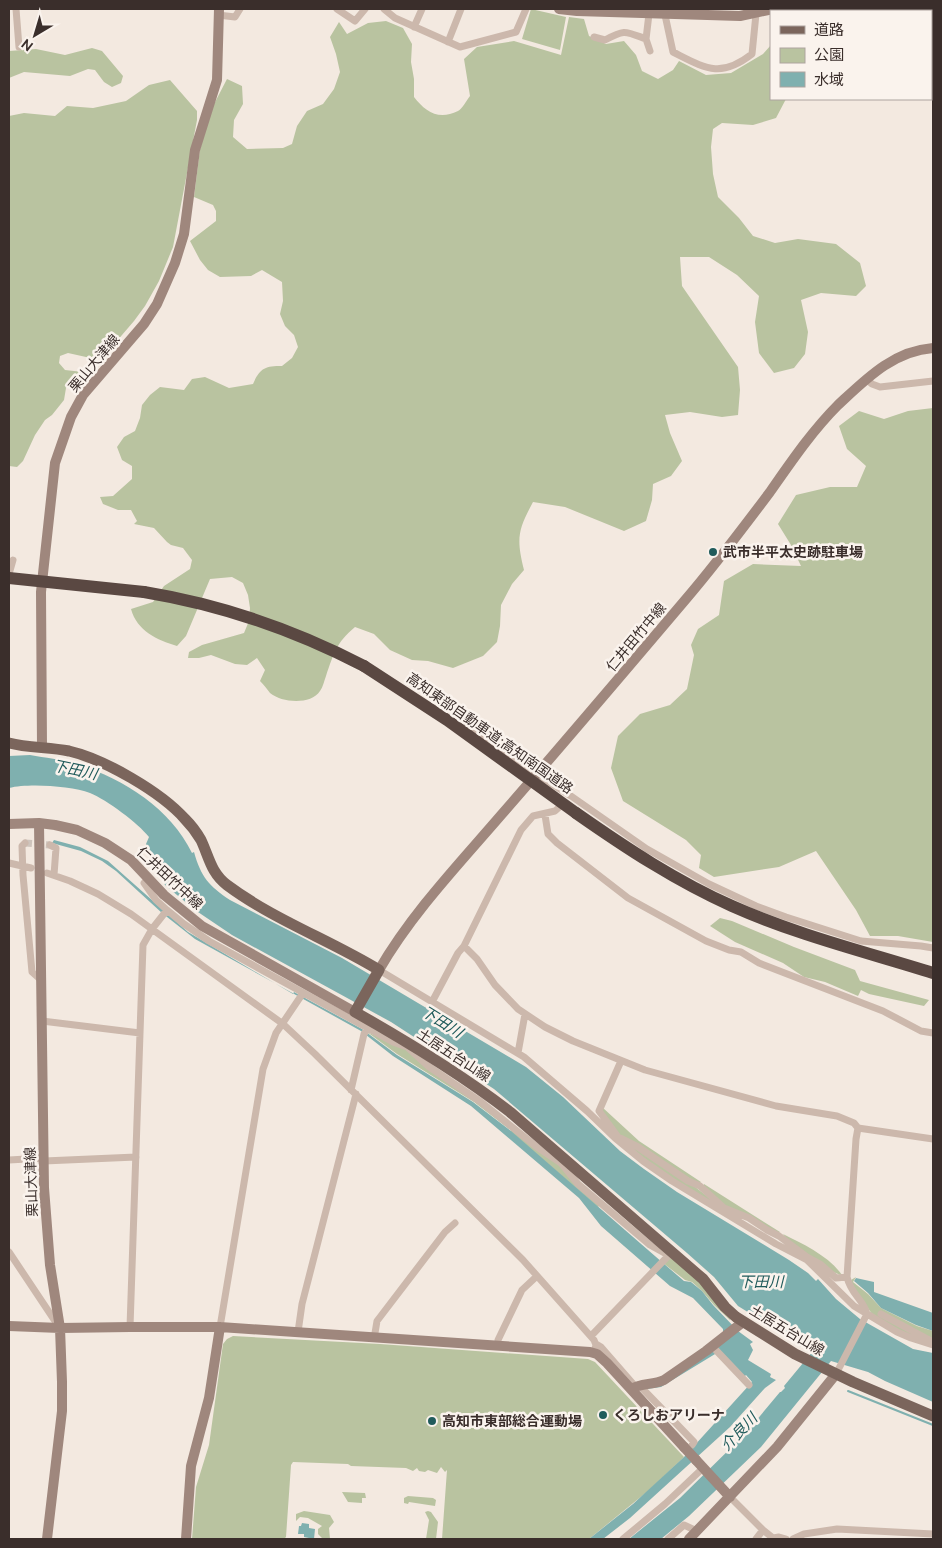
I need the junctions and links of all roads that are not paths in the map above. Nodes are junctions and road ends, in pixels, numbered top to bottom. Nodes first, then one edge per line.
1 (16, 9) edge
2 (240, 9) edge
3 (337, 9) edge
4 (365, 9) edge
5 (384, 9) edge
6 (422, 9) edge
7 (461, 9) edge
8 (526, 9) edge
9 (559, 9) edge
10 (773, 9) edge
11 (616, 11) edge
12 (756, 11) edge
13 (219, 12) edge
14 (657, 13) edge
15 (414, 27) junction
16 (594, 37) dead end
17 (646, 39) junction
18 (448, 42) junction
19 (19, 47) dead end
20 (650, 51) dead end
21 (933, 348) edge
22 (866, 379) junction
23 (933, 381) edge
24 (13, 560) dead end
25 (9, 574) edge
26 (9, 578) edge
27 (457, 709) dead end
28 (9, 743) edge
29 (42, 747) junction
30 (537, 774) junction
31 (571, 796) junction
32 (545, 815) junction
33 (38, 823) junction
34 (9, 824) edge
35 (25, 843) dead end
36 (50, 845) dead end
37 (9, 863) edge
38 (22, 866) junction
39 (31, 868) dead end
40 (148, 879) junction
41 (165, 912) junction
42 (152, 929) junction
43 (464, 946) junction
44 (933, 948) edge
45 (379, 970) junction
46 (933, 973) edge
47 (42, 980) junction
48 (301, 996) junction
49 (432, 1002) junction
50 (356, 1010) junction
51 (525, 1014) junction
52 (42, 1021) junction
53 (283, 1024) junction
54 (366, 1031) junction
55 (140, 1034) junction
56 (933, 1034) edge
57 (407, 1045) junction
58 (518, 1053) junction
59 (621, 1061) junction
60 (354, 1092) junction
61 (858, 1128) junction
62 (616, 1137) junction
63 (933, 1139) edge
64 (136, 1157) junction
65 (9, 1160) edge
66 (44, 1160) junction
67 (455, 1223) dead end
68 (9, 1252) edge
69 (668, 1256) junction
70 (807, 1258) junction
71 (537, 1276) junction
72 (847, 1277) junction
73 (881, 1314) dead end
74 (866, 1316) junction
75 (741, 1324) junction
76 (9, 1326) edge
77 (130, 1326) junction
78 (60, 1328) junction
79 (220, 1328) junction
80 (298, 1332) junction
81 (375, 1334) junction
82 (591, 1336) junction
83 (933, 1343) edge
84 (498, 1346) junction
85 (595, 1348) junction
86 (715, 1349) junction
87 (835, 1371) junction
88 (749, 1385) dead end
89 (635, 1387) junction
90 (933, 1416) edge
91 (702, 1466) junction
92 (727, 1493) junction
93 (763, 1530) junction
94 (697, 1531) junction
95 (933, 1534) edge
96 (47, 1539) edge
97 (188, 1539) edge
98 (623, 1539) edge
99 (668, 1539) edge
100 (689, 1539) edge
101 (756, 1539) edge
102 (774, 1539) edge
103 (786, 1539) edge
104 (793, 1539) edge

1 - 19 street
2 - 13 street
3 - 4 street
5 - 15 street
6 - 15 street
7 - 18 street
8 - 18 street
9 - 11 main road
10 - 12 main road
11 - 14 main road
12 - 14 main road
12 - 14 street
13 - 29 main road, 栗山大津線
14 - 17 street
15 - 18 street
16 - 17 street
17 - 20 street
21 - 22 main road, 仁井田竹中線
22 - 23 street
22 - 30 main road, 仁井田竹中線
24 - 25 street
26 - 46 highway, 高知東部自動車道;高知南国道路, bridge
27 - 30 street
28 - 29 main road
29 - 45 main road
30 - 31 street
30 - 45 main road, 仁井田竹中線
31 - 32 street
31 - 44 street
32 - 43 street
32 - 56 street
33 - 34 main road, 仁井田竹中線
33 - 40 main road, 仁井田竹中線
33 - 47 main road, 栗山大津線
35 - 38 street
36 - 42 street
37 - 38 street
38 - 39 street
38 - 47 street
40 - 41 street
40 - 50 main road, 仁井田竹中線
41 - 42 street
41 - 48 street
42 - 53 street
42 - 55 street
43 - 49 street
43 - 51 street
45 - 49 street
45 - 50 main road
47 - 52 main road, 栗山大津線
48 - 53 street
48 - 54 street
49 - 58 street
50 - 57 main road, 土居五台山線
51 - 58 street
51 - 59 street
52 - 55 street
52 - 66 main road, 栗山大津線
53 - 60 street
53 - 79 street
54 - 57 street
54 - 60 street
55 - 64 street
57 - 69 main road, 土居五台山線
58 - 62 street
59 - 61 street
59 - 62 street
60 - 71 street
60 - 80 street
61 - 63 street
61 - 72 street
62 - 70 street
64 - 66 street
64 - 77 street
65 - 66 street
66 - 78 main road, 栗山大津線
67 - 81 street
68 - 78 street
69 - 75 main road, 土居五台山線
69 - 82 street
70 - 72 street
70 - 74 street
71 - 82 street
71 - 84 street
72 - 74 street
73 - 83 street
74 - 83 street
74 - 87 street
75 - 86 main road
75 - 87 main road, 土居五台山線
76 - 78 main road
77 - 78 main road
77 - 79 main road
78 - 96 main road, 栗山大津線
79 - 80 main road
79 - 97 main road
80 - 81 main road
81 - 84 main road
82 - 85 street
84 - 85 main road
85 - 89 main road
86 - 88 street
86 - 89 main road
87 - 90 main road, 土居五台山線
87 - 92 main road
89 - 91 main road, bridge
91 - 92 main road
91 - 98 street
92 - 93 street
92 - 94 main road
93 - 101 street
93 - 102 street
94 - 99 street
94 - 100 main road
95 - 104 street
102 - 103 street

